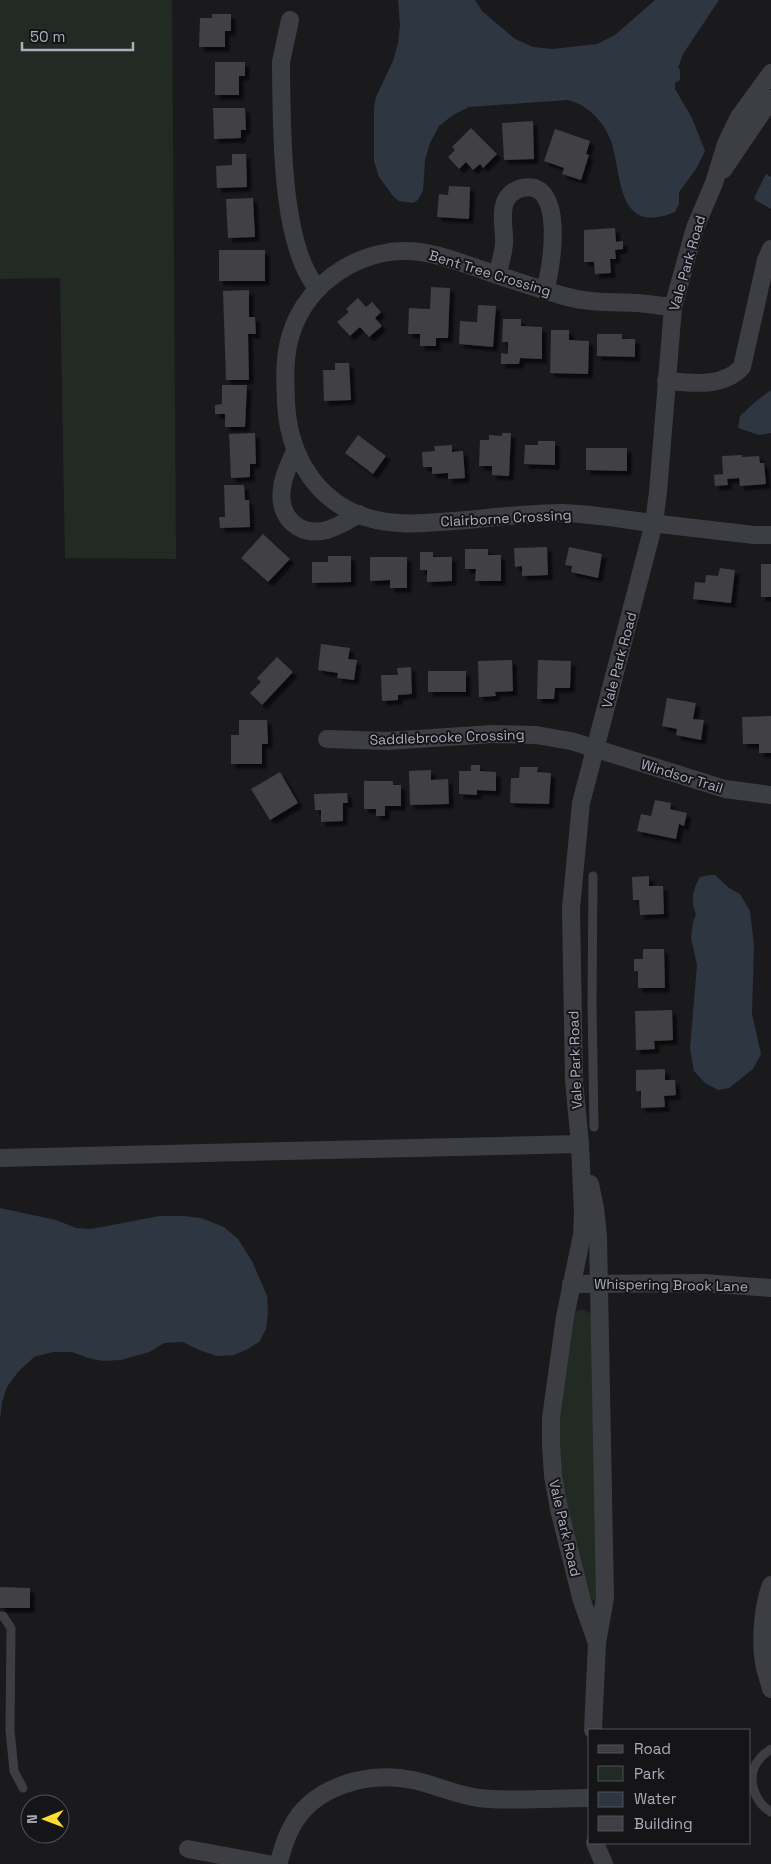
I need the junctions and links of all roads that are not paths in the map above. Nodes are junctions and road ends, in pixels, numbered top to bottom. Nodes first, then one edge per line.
1 (290, 20) dead end
2 (771, 73) edge
3 (771, 99) edge
4 (714, 183) junction
5 (771, 249) edge
6 (497, 274) junction
7 (318, 289) junction
8 (545, 290) junction
9 (673, 307) junction
10 (666, 381) junction
11 (295, 451) junction
12 (359, 514) junction
13 (654, 523) junction
14 (771, 535) edge
15 (327, 739) dead end
16 (595, 749) junction
17 (771, 795) edge
18 (593, 876) dead end
19 (592, 1003) junction
20 (573, 1004) junction
21 (594, 1127) dead end
22 (580, 1144) junction
23 (0, 1158) edge
24 (598, 1283) junction
25 (571, 1284) junction
26 (771, 1288) edge
27 (771, 1585) edge
28 (0, 1616) edge
29 (597, 1643) junction
30 (771, 1689) edge
31 (593, 1729) edge
32 (771, 1749) edge
33 (23, 1788) dead end
34 (588, 1798) edge
35 (771, 1812) edge
36 (595, 1844) edge
37 (595, 1844) edge
38 (188, 1849) dead end
39 (268, 1864) edge
40 (278, 1864) edge
41 (589, 1864) edge
42 (604, 1864) edge

1 - 7 street
2 - 4 street, Vale Park Road
3 - 4 street, Vale Park Road
4 - 9 street, Vale Park Road
5 - 10 street
6 - 7 street, Bent Tree Crossing
6 - 8 street, Bent Tree Crossing
6 - 8 street
7 - 11 street, Clairborne Crossing
8 - 9 street, Bent Tree Crossing
9 - 10 street, Vale Park Road
10 - 13 street, Vale Park Road
11 - 12 street, Clairborne Crossing
11 - 12 street
12 - 13 street, Clairborne Crossing
13 - 14 street, Clairborne Crossing
13 - 16 street, Vale Park Road
15 - 16 street, Saddlebrooke Crossing
16 - 17 street, Windsor Trail
16 - 20 street, Vale Park Road
18 - 19 lane
19 - 20 lane
19 - 21 lane
20 - 22 street, Vale Park Road
22 - 23 street
22 - 24 street, Vale Park Road
22 - 25 street, Vale Park Road
24 - 25 street, Whispering Brook Lane
24 - 26 street, Whispering Brook Lane
24 - 29 street, Vale Park Road
25 - 29 street, Vale Park Road
27 - 30 street
28 - 33 lane
29 - 31 street, Vale Park Road
32 - 35 lane
34 - 40 street
36 - 41 street
37 - 42 street
38 - 39 street

